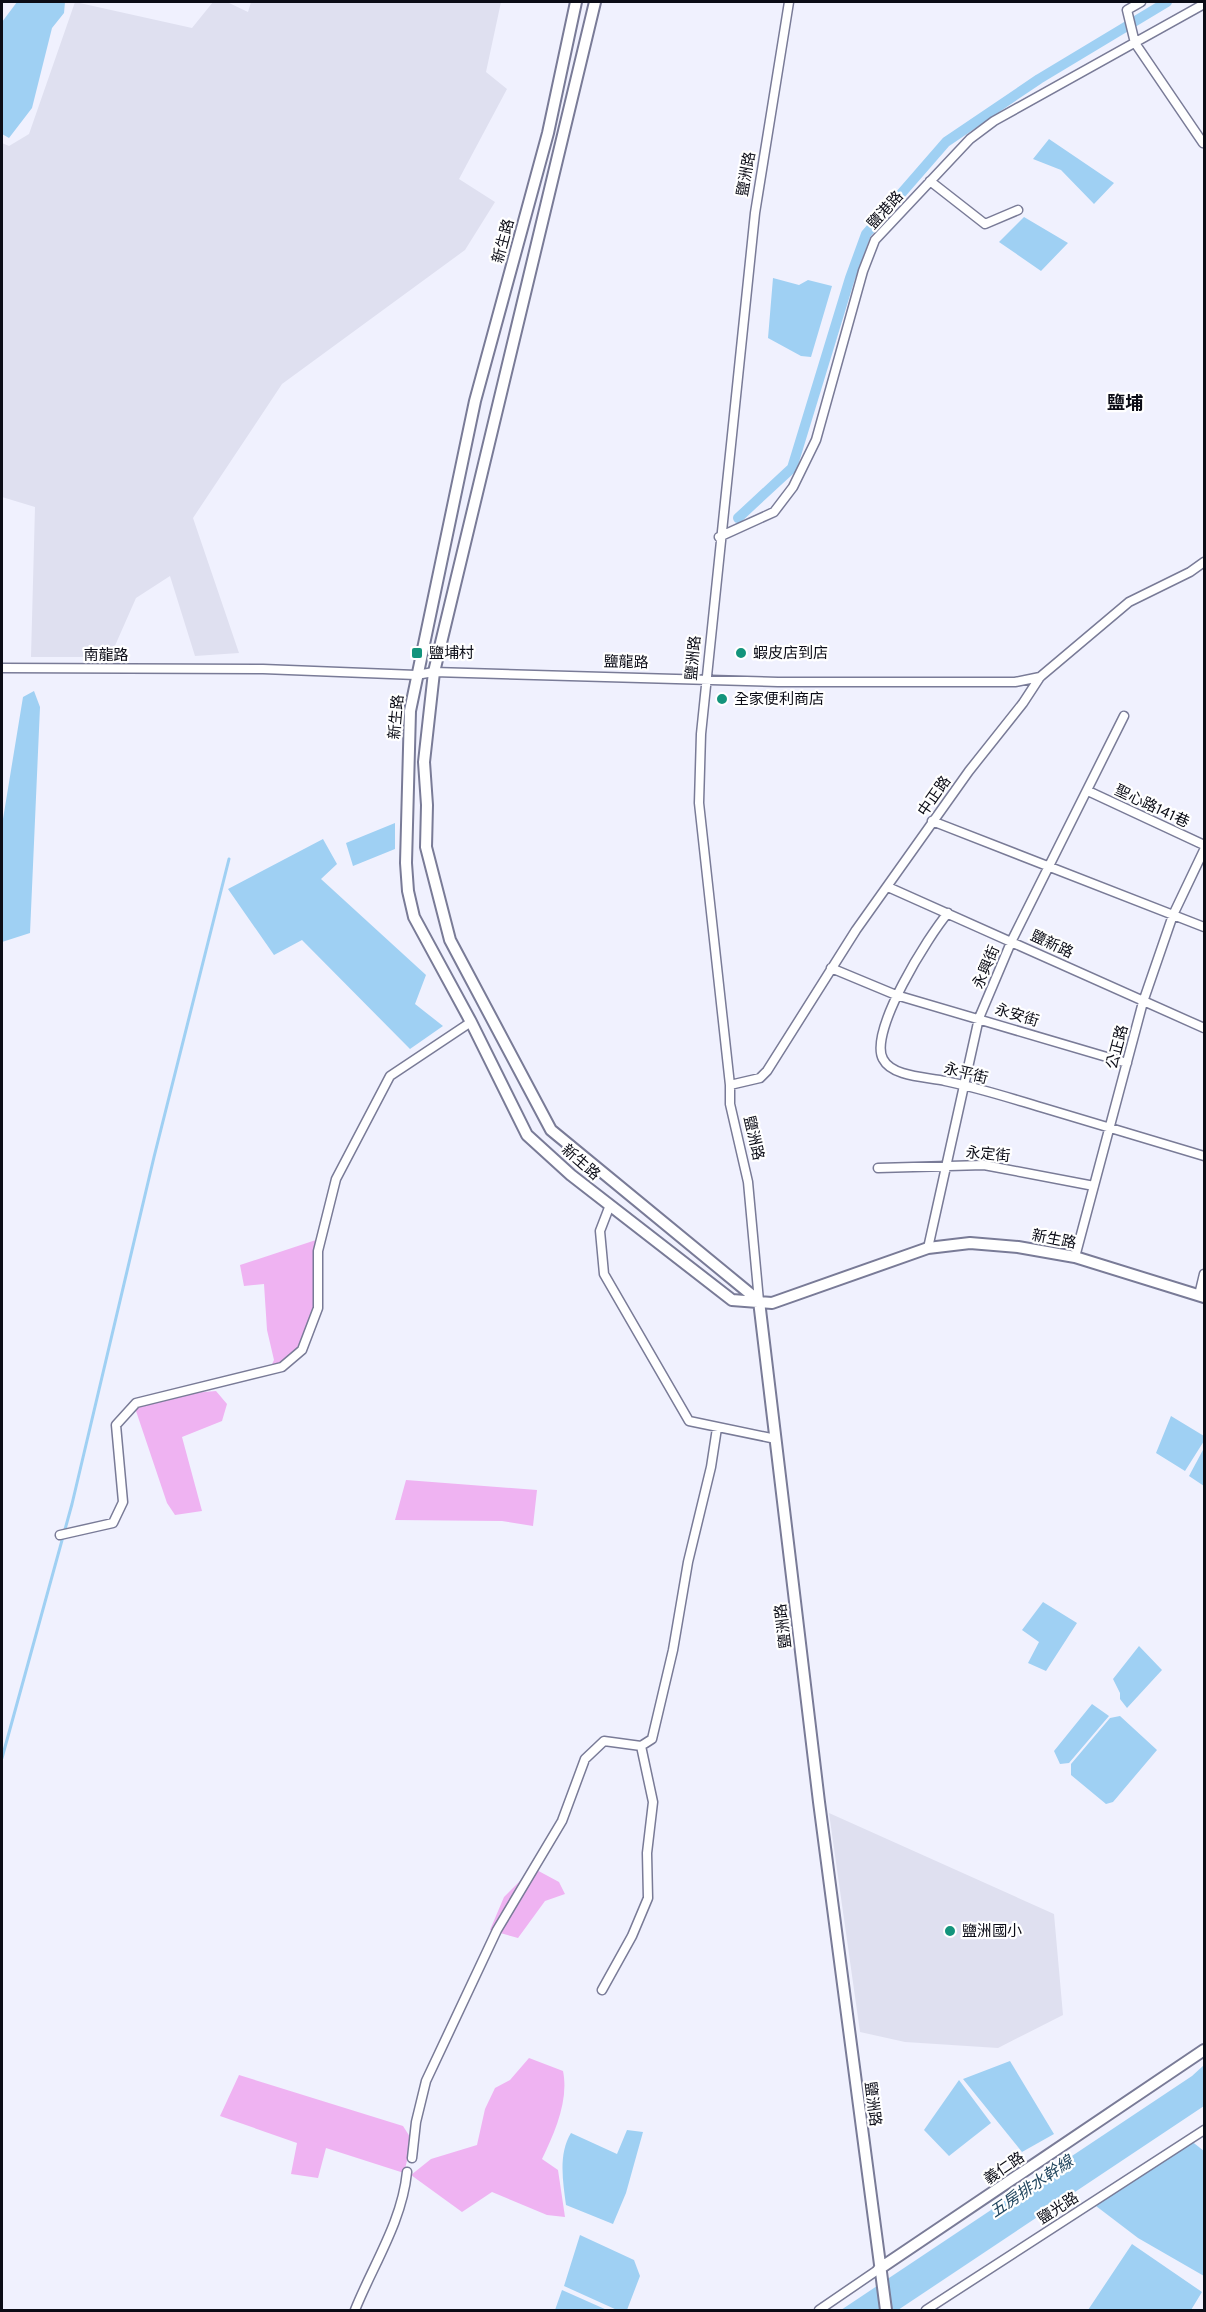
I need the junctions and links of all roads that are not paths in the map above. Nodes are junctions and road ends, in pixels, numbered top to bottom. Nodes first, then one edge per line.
1 (576, 2) edge
2 (596, 2) edge
3 (789, 2) edge
4 (1141, 2) edge
5 (1204, 4) edge
6 (1135, 42) junction
7 (1203, 143) dead end
8 (930, 181) junction
9 (1018, 210) dead end
10 (719, 537) junction
11 (1204, 562) edge
12 (2, 668) edge
13 (210, 669) joint
14 (434, 672) junction
15 (416, 675) junction
16 (1040, 677) junction
17 (707, 678) junction
18 (1124, 716) dead end
19 (1088, 791) junction
20 (932, 821) junction
21 (1204, 845) edge
22 (1204, 850) edge
23 (1049, 866) junction
24 (888, 887) junction
25 (948, 913) junction
26 (1173, 915) junction
27 (1204, 927) edge
28 (1012, 940) junction
29 (831, 968) junction
30 (896, 995) junction
31 (1143, 1002) junction
32 (979, 1018) junction
33 (471, 1022) junction
34 (1204, 1028) edge
35 (1126, 1063) junction
36 (730, 1085) junction
37 (965, 1085) junction
38 (1109, 1128) junction
39 (1204, 1156) edge
40 (945, 1165) junction
41 (878, 1168) dead end
42 (1094, 1186) junction
43 (610, 1205) junction
44 (928, 1248) junction
45 (1075, 1257) junction
46 (1204, 1274) edge
47 (1202, 1296) edge
48 (759, 1301) junction
49 (717, 1428) junction
50 (776, 1439) junction
51 (60, 1535) dead end
52 (641, 1746) junction
53 (602, 1990) dead end
54 (1204, 2052) edge
55 (1204, 2130) edge
56 (412, 2158) dead end
57 (407, 2172) dead end
58 (879, 2269) junction
59 (355, 2310) edge
60 (819, 2310) edge
61 (886, 2310) edge
62 (926, 2310) edge

1 - 15 street, 新生路
2 - 14 street, 新生路
3 - 10 street, 鹽洲路
4 - 6 street
5 - 6 street, 鹽港路
6 - 7 street
6 - 8 street, 鹽港路
8 - 9 street
8 - 10 street, 鹽港路
10 - 17 street, 鹽洲路
11 - 16 street, 中正路
12 - 13 street, 南龍路
13 - 15 street, 鹽龍路
14 - 15 street, 鹽龍路
14 - 17 street, 鹽龍路
14 - 48 street, 新生路
15 - 33 street, 新生路
16 - 17 street, 鹽龍路
16 - 20 street, 中正路
17 - 36 street, 鹽洲路
18 - 19 street, 永興街
19 - 21 street, 聖心路141巷
19 - 23 street, 永興街
20 - 23 street
20 - 24 street, 中正路
22 - 26 street, 公正路
23 - 26 street
23 - 28 street, 永興街
24 - 25 street, 鹽新路
24 - 29 street, 中正路
25 - 28 street, 鹽新路
25 - 30 street, 永平街
26 - 27 street
26 - 31 street, 公正路
28 - 31 street, 鹽新路
28 - 32 street, 永興街
29 - 30 street, 永安街
29 - 36 street, 中正路
30 - 32 street, 永安街
30 - 37 street, 永平街
31 - 34 street, 鹽新路
31 - 35 street, 公正路
32 - 35 street, 永安街
32 - 37 street, 永興街
33 - 43 street, 新生路
33 - 51 street
35 - 38 street, 公正路
36 - 48 street, 鹽洲路
37 - 38 street, 永平街
37 - 40 street, 永興街
38 - 39 street, 永平街
38 - 42 street, 公正路
40 - 41 street, 永定街
40 - 42 street, 永定街
40 - 44 street, 永興街
42 - 45 street, 公正路
43 - 48 street, 新生路
43 - 49 street
44 - 45 street, 新生路
44 - 48 street, 新生路
45 - 47 street, 新生路
46 - 47 street
48 - 50 street, 鹽洲路
49 - 50 street
49 - 52 street
50 - 58 street, 鹽洲路
52 - 53 street
52 - 56 street
54 - 58 street, 義仁路
55 - 62 street, 鹽光路
57 - 59 street
58 - 60 street, 義仁路
58 - 61 street, 鹽洲路

